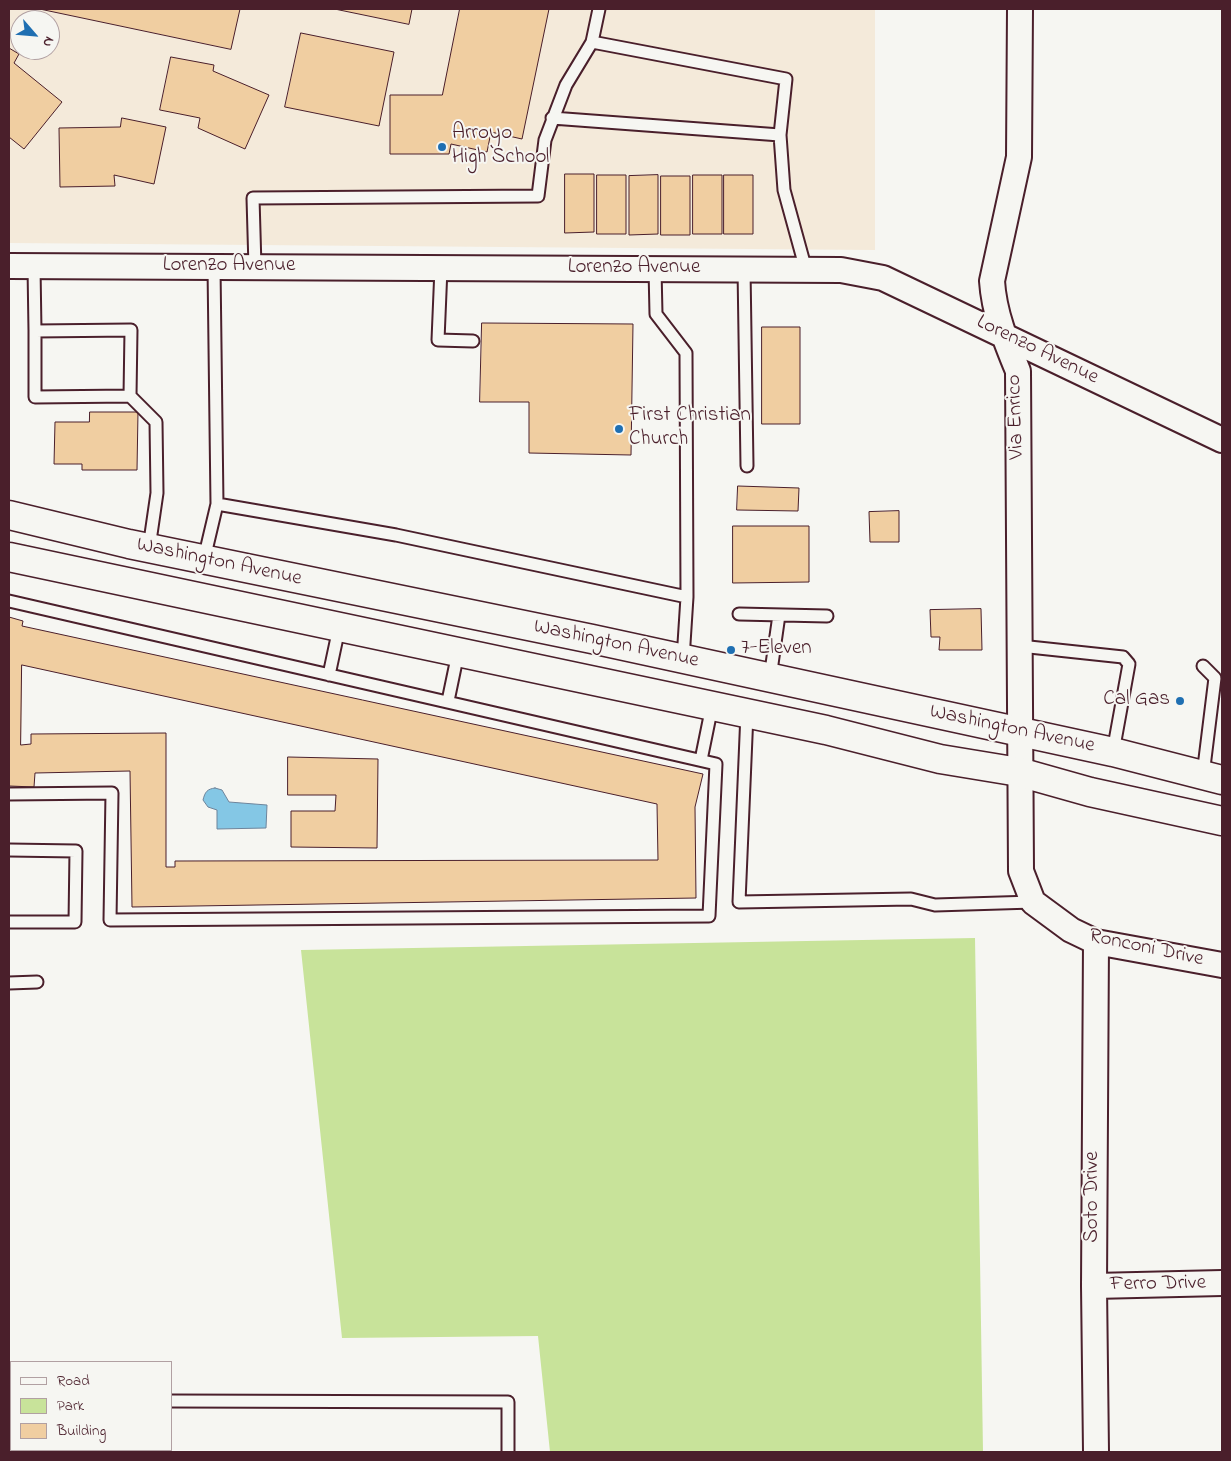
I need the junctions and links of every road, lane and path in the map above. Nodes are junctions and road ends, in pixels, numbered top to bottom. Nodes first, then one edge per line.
1 (599, 9) edge
2 (1020, 9) edge
3 (592, 42) junction
4 (552, 118) junction
5 (780, 135) junction
6 (9, 266) edge
7 (34, 266) junction
8 (214, 267) junction
9 (254, 267) junction
10 (441, 268) junction
11 (655, 269) junction
12 (744, 269) junction
13 (806, 270) junction
14 (35, 331) junction
15 (1003, 334) junction
16 (473, 341) dead end
17 (130, 396) junction
18 (1222, 440) edge
19 (747, 466) dead end
20 (217, 504) junction
21 (9, 515) edge
22 (149, 548) junction
23 (9, 557) edge
24 (204, 560) junction
25 (687, 597) junction
26 (9, 601) edge
27 (739, 614) dead end
28 (779, 615) junction
29 (827, 616) dead end
30 (339, 628) junction
31 (1020, 646) junction
32 (458, 653) junction
33 (683, 659) junction
34 (1203, 666) dead end
35 (329, 675) junction
36 (770, 678) junction
37 (448, 702) junction
38 (712, 706) junction
39 (747, 713) junction
40 (1021, 732) junction
41 (1113, 752) junction
42 (701, 760) junction
43 (1019, 772) junction
44 (1213, 777) edge
45 (9, 794) edge
46 (1222, 821) edge
47 (9, 850) edge
48 (1033, 902) junction
49 (9, 922) edge
50 (1096, 942) junction
51 (1222, 965) edge
52 (37, 982) dead end
53 (9, 983) edge
54 (1222, 1283) edge
55 (1094, 1286) junction
56 (172, 1401) edge
57 (508, 1452) edge
58 (1096, 1452) edge

1 - 3 lane
2 - 15 street, Via Enrico
3 - 4 lane
3 - 5 lane
4 - 5 lane
4 - 9 lane
5 - 13 lane
6 - 7 street, Lorenzo Avenue
7 - 8 street, Lorenzo Avenue
7 - 14 lane
8 - 9 street, Lorenzo Avenue
8 - 20 lane
9 - 10 street, Lorenzo Avenue
10 - 11 street, Lorenzo Avenue
10 - 16 lane
11 - 12 street, Lorenzo Avenue
11 - 25 lane
12 - 13 street, Lorenzo Avenue
12 - 19 lane
13 - 15 street, Lorenzo Avenue
14 - 17 lane
14 - 17 lane
15 - 18 street, Lorenzo Avenue
15 - 31 street, Via Enrico
17 - 22 lane
20 - 24 lane
20 - 25 lane
21 - 22 main road, Washington Avenue
22 - 24 main road, Washington Avenue
23 - 30 main road, Washington Avenue
24 - 33 main road, Washington Avenue
25 - 33 lane
26 - 35 lane
27 - 28 lane
28 - 29 lane
28 - 36 lane
30 - 32 main road, Washington Avenue
30 - 35 lane
31 - 40 street, Via Enrico
31 - 41 lane
32 - 37 lane
32 - 38 main road, Washington Avenue
33 - 36 main road, Washington Avenue
34 - 44 lane
35 - 37 lane
36 - 40 main road, Washington Avenue
37 - 42 lane
38 - 39 main road, Washington Avenue
38 - 42 lane
39 - 43 main road, Washington Avenue
39 - 48 lane
40 - 41 main road, Washington Avenue
40 - 43 street, Via Enrico
41 - 44 main road, Washington Avenue
42 - 45 lane
43 - 46 main road, Washington Avenue
43 - 48 street
47 - 49 lane
48 - 50 street, Ronconi Drive
50 - 51 street, Ronconi Drive
50 - 55 street, Soto Drive
52 - 53 lane
54 - 55 street, Ferro Drive
55 - 58 street, Soto Drive
56 - 57 lane

